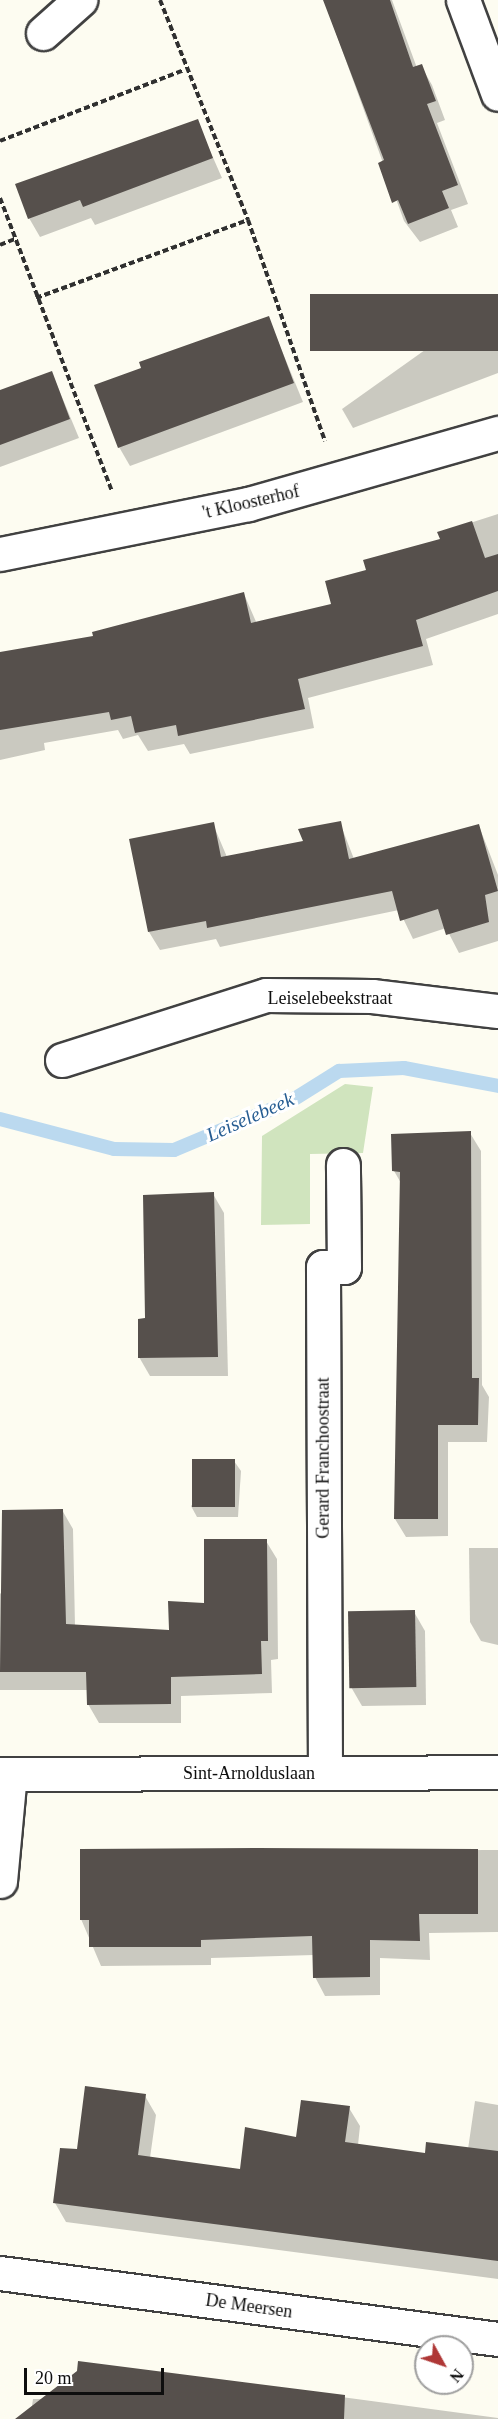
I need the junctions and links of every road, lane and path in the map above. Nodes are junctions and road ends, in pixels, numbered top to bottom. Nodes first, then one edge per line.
1 (80, 0) edge
2 (160, 0) edge
3 (463, 0) edge
4 (43, 33) dead end
5 (184, 70) junction
6 (498, 94) edge
7 (0, 141) edge
8 (0, 198) edge
9 (248, 220) junction
10 (15, 239) junction
11 (0, 244) edge
12 (36, 298) junction
13 (498, 433) edge
14 (339, 482) junction
15 (127, 528) junction
16 (0, 554) edge
17 (498, 1011) edge
18 (62, 1060) dead end
19 (343, 1165) dead end
20 (498, 1772) edge
21 (324, 1773) junction
22 (5, 1774) edge
23 (0, 1881) edge
24 (0, 2273) edge
25 (498, 2339) edge

1 - 4 street
2 - 5 path
3 - 6 street
5 - 7 path
5 - 9 path
8 - 10 path
9 - 12 path
9 - 14 path
10 - 11 path
10 - 12 path
12 - 15 path
13 - 14 street, 't Kloosterhof
14 - 15 street, 't Kloosterhof
15 - 16 street, 't Kloosterhof
17 - 18 street, Leiselebeekstraat
19 - 21 street, Gerard Franchoostraat
20 - 21 street, Sint-Arnolduslaan
21 - 22 street, Sint-Arnolduslaan
22 - 23 street
24 - 25 street, De Meersen

